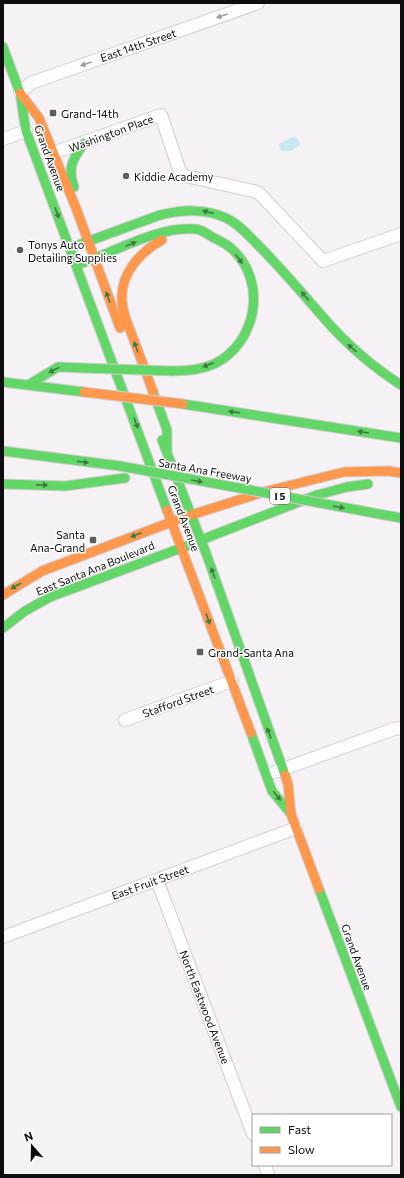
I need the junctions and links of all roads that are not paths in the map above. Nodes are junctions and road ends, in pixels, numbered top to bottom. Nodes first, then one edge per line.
1 (258, 3) edge
2 (3, 47) edge
3 (20, 94) junction
4 (26, 130) junction
5 (3, 139) edge
6 (84, 143) junction
7 (53, 153) junction
8 (76, 208) junction
9 (401, 234) edge
10 (209, 236) junction
11 (88, 242) junction
12 (70, 248) junction
13 (94, 259) junction
14 (77, 266) junction
15 (124, 339) dead end
16 (132, 361) dead end
17 (137, 376) dead end
18 (3, 382) edge
19 (28, 385) junction
20 (401, 385) edge
21 (143, 391) dead end
22 (151, 413) dead end
23 (159, 435) dead end
24 (401, 438) edge
25 (3, 451) edge
26 (167, 451) junction
27 (401, 473) edge
28 (159, 474) junction
29 (380, 483) dead end
30 (3, 484) edge
31 (191, 514) junction
32 (401, 518) edge
33 (172, 522) junction
34 (201, 540) junction
35 (182, 548) junction
36 (3, 594) edge
37 (3, 628) edge
38 (232, 681) junction
39 (125, 720) dead end
40 (401, 728) edge
41 (283, 770) junction
42 (267, 775) junction
43 (291, 814) junction
44 (296, 828) junction
45 (157, 880) junction
46 (3, 937) edge
47 (401, 1108) edge
48 (252, 1131) edge

1 -> 3 street, East 14th Street
2 - 3 main road
3 - 4 main road, Grand Avenue
3 - 7 main road, Grand Avenue
4 - 5 street
4 -> 12 main road, Grand Avenue
6 - 7 street, Washington Place
6 - 8 main road
6 - 9 street, Washington Place
7 - 8 main road, Grand Avenue
8 - 11 main road, Grand Avenue
13 -> 10 main road
10 -> 19 main road, bridge
26 -> 10 main road
11 - 12 main road
11 - 13 main road, Grand Avenue
20 -> 11 main road
12 - 14 main road, Grand Avenue
13 - 14 main road
15 -> 13 main road, Grand Avenue
14 -> 33 main road, Grand Avenue
16 - 17 main road
18 - 19 main road
24 -> 19 main road, bridge
21 - 22 main road
23 - 26 main road, Grand Avenue
25 -> 28 main road, Santa Ana Freeway / I 5, bridge
26 - 31 main road, Grand Avenue
27 - 31 main road, East Santa Ana Boulevard
30 -> 28 main road
28 -> 32 main road, Santa Ana Freeway / I 5, bridge
29 - 34 main road, East Santa Ana Boulevard
31 - 33 main road, East Santa Ana Boulevard
31 - 34 main road, Grand Avenue
33 - 35 main road, Grand Avenue
33 -> 36 main road, East Santa Ana Boulevard
34 - 35 main road, East Santa Ana Boulevard
41 -> 34 main road, Grand Avenue
35 - 37 main road, East Santa Ana Boulevard
35 -> 38 main road, Grand Avenue
38 - 39 street, Stafford Street
38 - 42 main road, Grand Avenue
40 - 41 street
41 - 42 street
41 - 43 main road, Grand Avenue
42 -> 43 main road, Grand Avenue
43 - 44 main road, Grand Avenue
44 - 45 street, East Fruit Street
44 - 47 main road, Grand Avenue
45 - 46 street, East Fruit Street
45 - 48 street, North Eastwood Avenue

